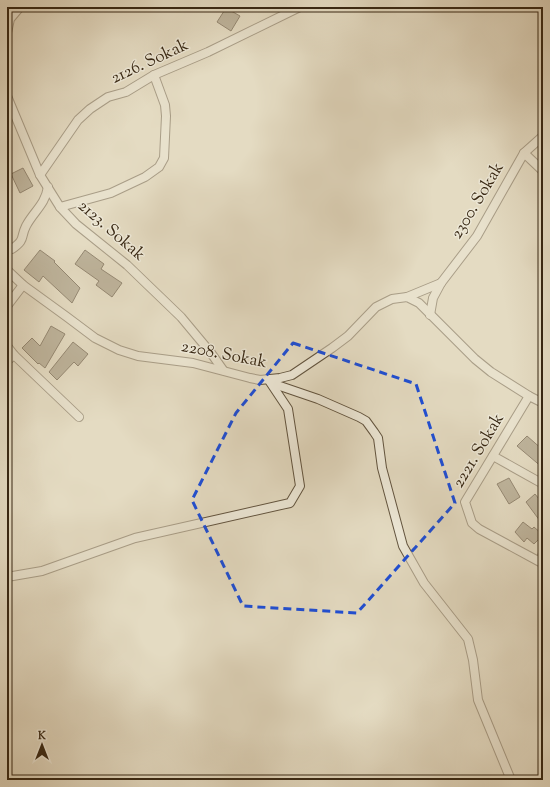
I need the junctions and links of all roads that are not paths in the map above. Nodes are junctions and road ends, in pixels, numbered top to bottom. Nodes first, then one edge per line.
1 (20, 7) edge
2 (300, 7) edge
3 (9, 18) edge
4 (7, 33) edge
5 (154, 75) junction
6 (7, 96) edge
7 (543, 136) edge
8 (524, 153) junction
9 (543, 171) edge
10 (40, 175) junction
11 (48, 187) junction
12 (60, 207) junction
13 (7, 247) edge
14 (7, 270) edge
15 (23, 284) junction
16 (441, 284) junction
17 (424, 292) junction
18 (407, 297) junction
19 (433, 298) junction
20 (421, 305) junction
21 (7, 306) edge
22 (430, 315) junction
23 (7, 346) edge
24 (14, 355) junction
25 (7, 361) edge
26 (223, 370) junction
27 (269, 380) junction
28 (529, 396) junction
29 (543, 403) edge
30 (79, 417) dead end
31 (493, 456) junction
32 (543, 484) edge
33 (543, 553) edge
34 (541, 563) edge
35 (7, 577) edge
36 (511, 780) edge

1 - 3 street
2 - 5 street, 2126. Sokak
3 - 4 street
5 - 10 street, 2126. Sokak
5 - 12 street
6 - 10 street, 2123. Sokak
7 - 8 street, 2300. Sokak
8 - 9 street
8 - 16 street, 2300. Sokak
10 - 11 street, 2123. Sokak
11 - 12 street, 2123. Sokak
11 - 13 street
12 - 26 street, 2123. Sokak
14 - 15 street, 2208. Sokak
15 - 21 street
15 - 26 street, 2208. Sokak
16 - 17 street, 2208. Sokak
16 - 19 street, 2300. Sokak
17 - 18 street, 2208. Sokak
17 - 20 street
18 - 20 street
18 - 27 street, 2208. Sokak
19 - 20 street
19 - 22 street
20 - 22 street
22 - 28 street
23 - 24 street
24 - 25 street
24 - 30 street
26 - 27 street, 2208. Sokak
27 - 35 street
27 - 36 street
28 - 29 street
28 - 31 street, 2221. Sokak
31 - 32 street
31 - 34 street, 2221. Sokak
33 - 34 street

